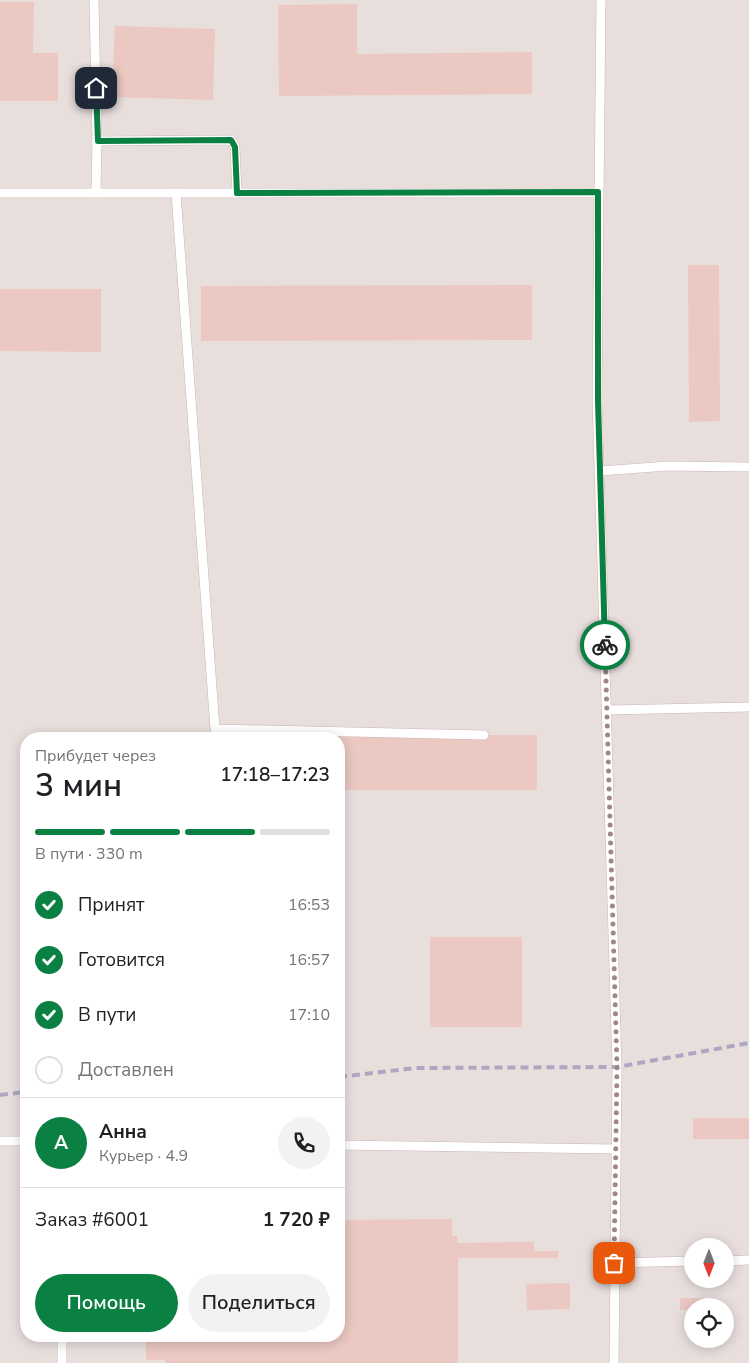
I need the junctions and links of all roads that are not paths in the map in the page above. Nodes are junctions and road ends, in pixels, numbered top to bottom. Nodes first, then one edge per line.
1 (94, 0) edge
2 (601, 0) edge
3 (98, 141) junction
4 (598, 192) junction
5 (0, 193) edge
6 (96, 193) junction
7 (176, 193) junction
8 (237, 193) junction
9 (749, 467) edge
10 (600, 471) junction
11 (749, 707) edge
12 (607, 710) junction
13 (484, 735) dead end
14 (0, 1140) edge
15 (20, 1141) edge
16 (345, 1146) edge
17 (616, 1150) junction
18 (749, 1260) edge
19 (734, 1261) edge
20 (684, 1262) edge
21 (614, 1263) junction
22 (62, 1342) edge
23 (62, 1363) edge
24 (614, 1363) edge

1 - 3 lane
2 - 4 lane
3 - 6 lane
3 - 8 lane
4 - 8 lane
4 - 10 lane
5 - 6 lane
6 - 7 lane
7 - 8 lane
7 - 13 lane
9 - 10 lane
10 - 12 lane
11 - 12 lane
12 - 17 lane
14 - 15 lane
16 - 17 lane
17 - 21 lane
18 - 19 lane
20 - 21 lane
21 - 24 lane
22 - 23 lane

